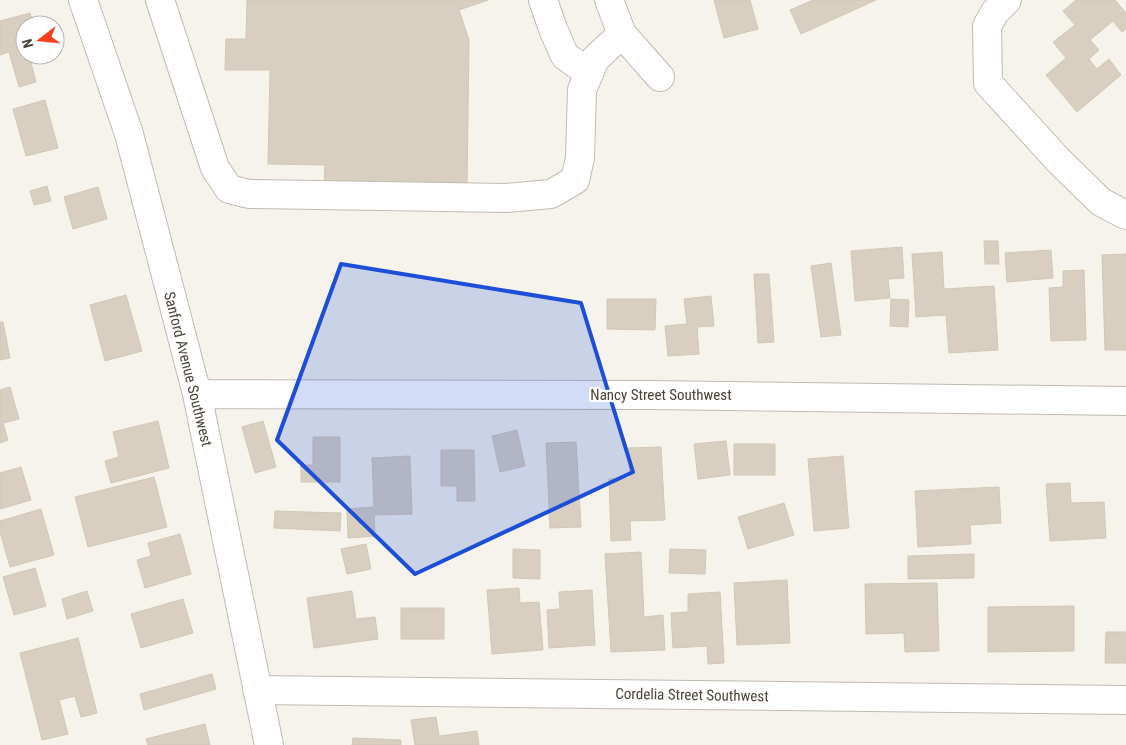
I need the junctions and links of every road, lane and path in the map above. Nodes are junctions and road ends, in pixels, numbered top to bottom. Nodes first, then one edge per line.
1 (83, 0) edge
2 (160, 0) edge
3 (543, 0) edge
4 (610, 0) edge
5 (1007, 0) edge
6 (622, 34) junction
7 (589, 73) junction
8 (660, 77) dead end
9 (1126, 214) edge
10 (197, 394) junction
11 (1126, 401) edge
12 (257, 690) junction
13 (1126, 700) edge
14 (269, 745) edge

1 - 10 street, Sanford Avenue Southwest
2 - 7 street
3 - 7 street
4 - 6 street
5 - 9 street
6 - 7 street
6 - 8 street
10 - 11 street, Nancy Street Southwest
10 - 12 street, Sanford Avenue Southwest
12 - 13 street, Cordelia Street Southwest
12 - 14 street, Sanford Avenue Southwest

